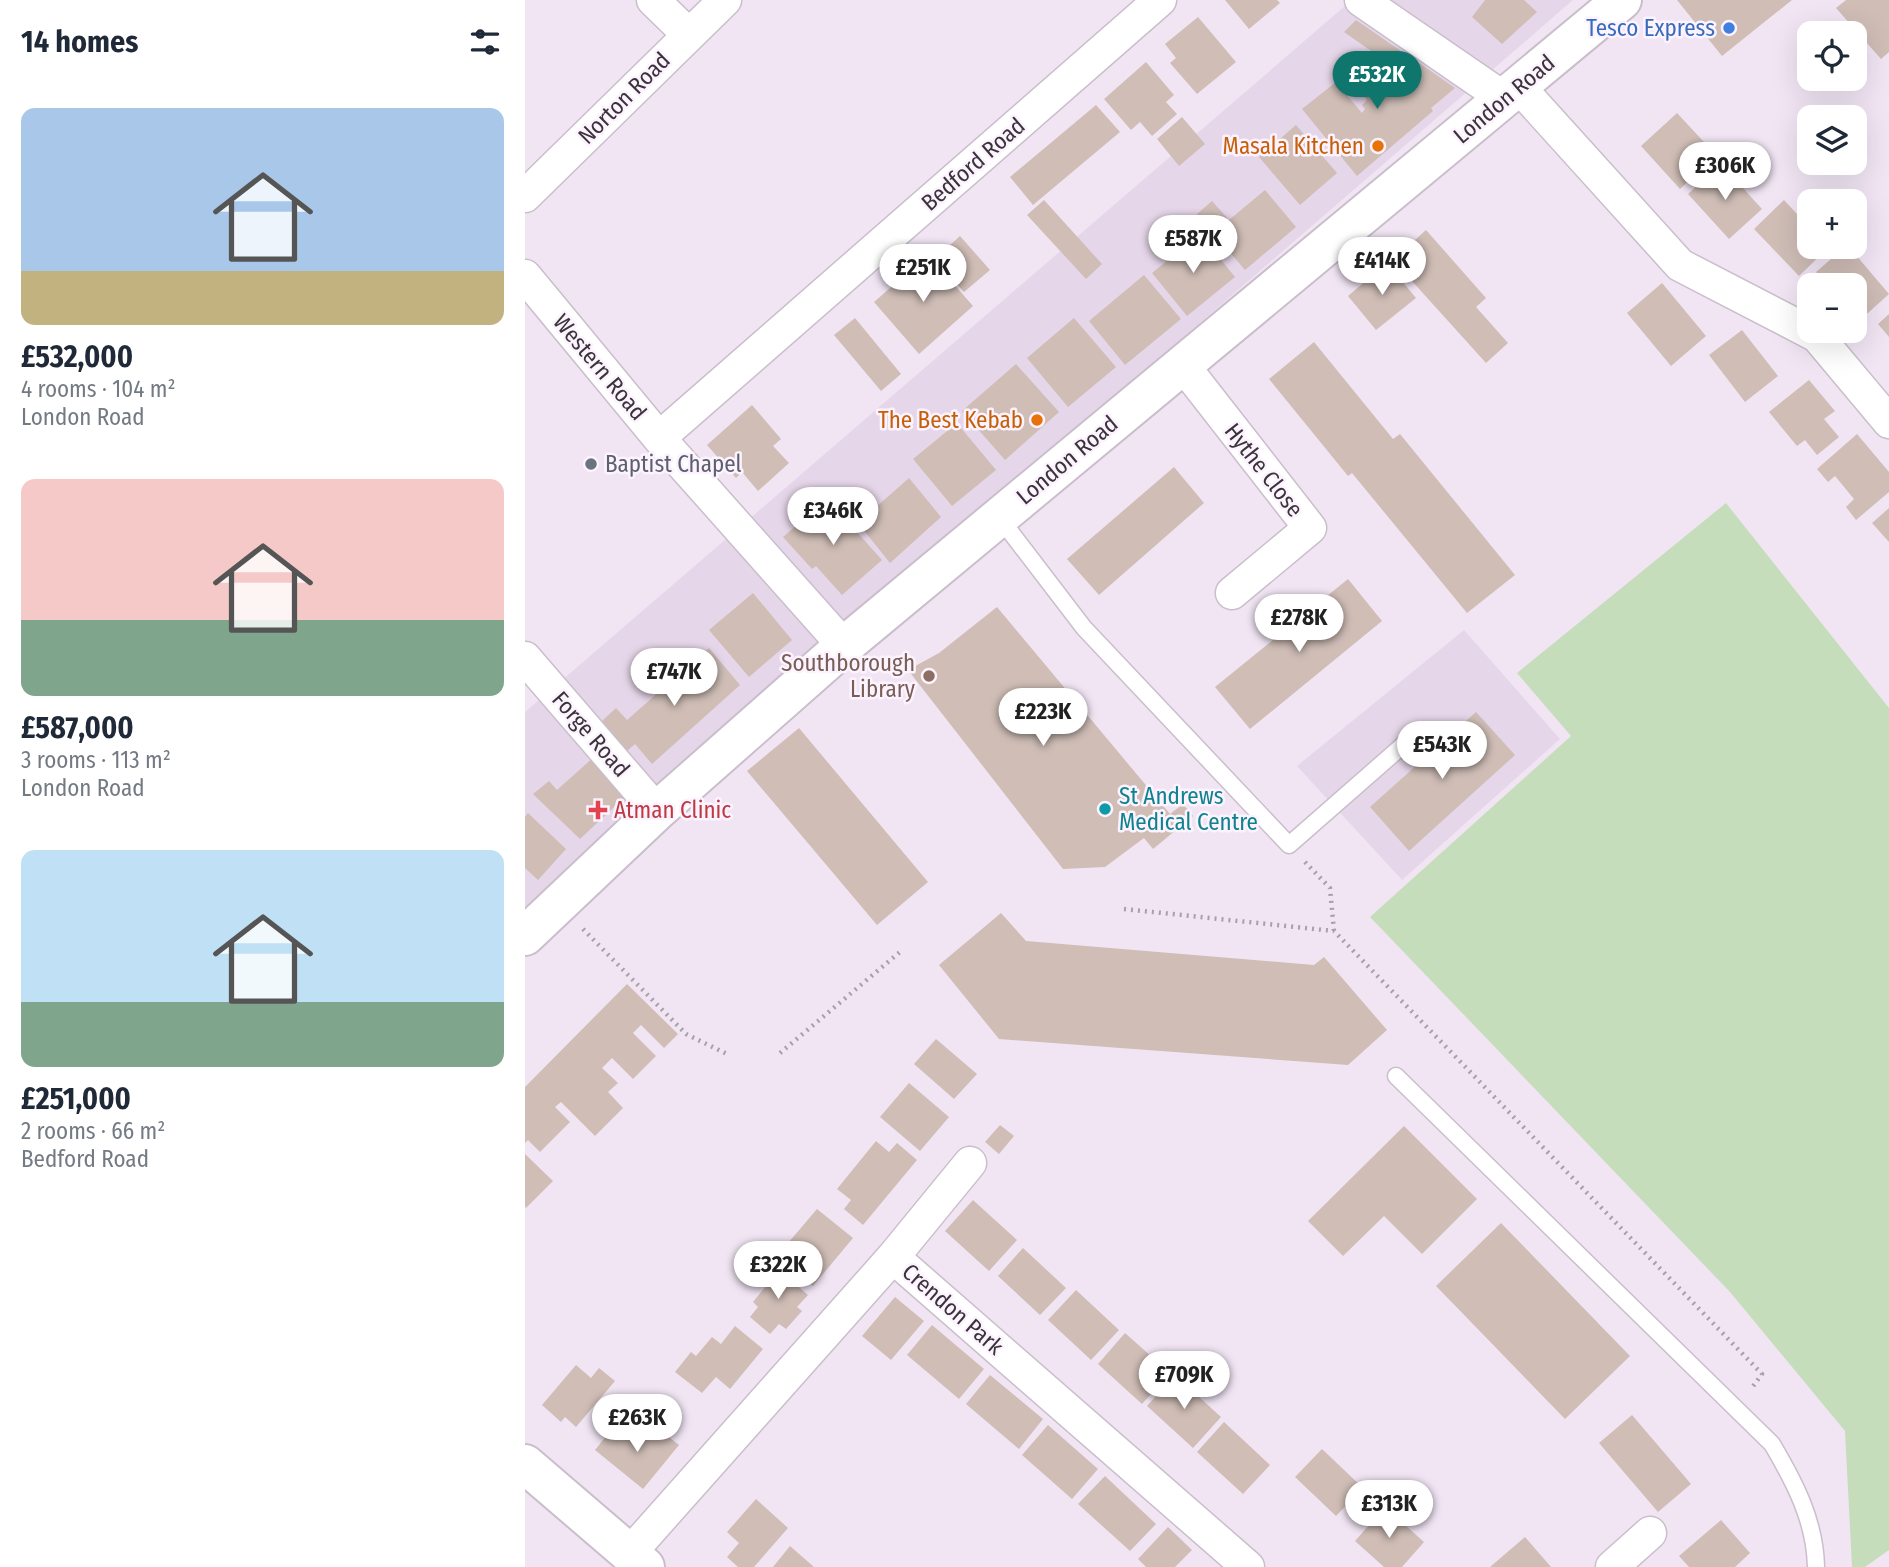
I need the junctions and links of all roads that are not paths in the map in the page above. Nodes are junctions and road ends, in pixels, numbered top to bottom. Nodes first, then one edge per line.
1 (653, 0) edge
2 (725, 0) edge
3 (1160, 0) edge
4 (1360, 0) edge
5 (1622, 0) edge
6 (688, 34) junction
7 (1512, 93) junction
8 (525, 196) edge
9 (525, 276) edge
10 (1182, 364) junction
11 (1889, 422) edge
12 (659, 438) junction
13 (999, 517) junction
14 (1232, 593) dead end
15 (844, 646) junction
16 (525, 658) edge
17 (1410, 739) dead end
18 (657, 810) junction
19 (525, 936) edge
20 (1396, 1076) dead end
21 (970, 1163) dead end
22 (893, 1256) junction
23 (525, 1464) edge
24 (1650, 1533) dead end
25 (637, 1560) edge
26 (1248, 1567) edge
27 (1612, 1567) edge
28 (1816, 1567) edge

1 - 6 street
2 - 6 street, Norton Road
3 - 12 street, Bedford Road
4 - 7 street
5 - 7 main road, London Road
6 - 8 street, Norton Road
7 - 10 main road, London Road
7 - 11 street
9 - 12 street, Western Road
10 - 13 main road, London Road
10 - 14 street, Hythe Close
12 - 15 street, Western Road
13 - 15 main road, London Road
13 - 17 lane
15 - 18 main road, London Road
16 - 18 street, Forge Road
18 - 19 main road, London Road
20 - 28 lane
21 - 22 street
22 - 25 street, Crendon Park
22 - 26 street, Crendon Park
23 - 25 main road
24 - 27 street

